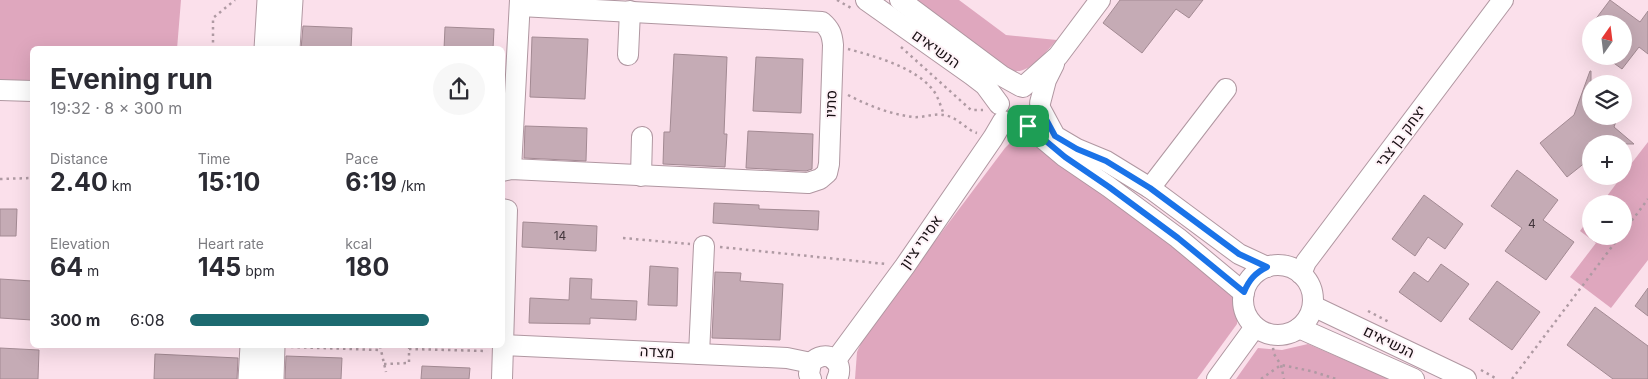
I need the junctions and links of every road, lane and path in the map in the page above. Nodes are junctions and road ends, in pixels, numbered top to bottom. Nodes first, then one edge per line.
1 (235, 0) edge
2 (270, 0) edge
3 (290, 0) edge
4 (837, 0) edge
5 (900, 0) edge
6 (1100, 0) edge
7 (1503, 0) edge
8 (520, 3) edge
9 (860, 5) edge
10 (667, 6) edge
11 (635, 8) edge
12 (896, 42) dead end
13 (833, 45) junction
14 (213, 46) edge
15 (268, 46) edge
16 (287, 46) edge
17 (628, 55) dead end
18 (1058, 56) junction
19 (1021, 86) junction
20 (831, 88) junction
21 (1226, 89) dead end
22 (0, 90) edge
23 (30, 91) edge
24 (1040, 106) junction
25 (1000, 111) junction
26 (944, 115) junction
27 (508, 117) edge
28 (1028, 126) junction
29 (642, 137) dead end
30 (993, 138) junction
31 (507, 170) edge
32 (641, 176) junction
33 (30, 178) edge
34 (0, 179) edge
35 (1150, 188) junction
36 (1648, 199) edge
37 (505, 210) edge
38 (1632, 220) edge
39 (623, 238) dead end
40 (1613, 245) edge
41 (704, 246) junction
42 (905, 266) junction
43 (1267, 267) junction
44 (1301, 274) junction
45 (505, 290) edge
46 (1244, 292) junction
47 (1313, 306) junction
48 (1300, 328) junction
49 (1263, 331) junction
50 (253, 348) edge
51 (272, 348) edge
52 (380, 348) edge
53 (503, 348) edge
54 (699, 354) junction
55 (384, 364) junction
56 (1280, 365) junction
57 (836, 370) edge
58 (811, 371) edge
59 (386, 372) dead end
60 (251, 379) edge
61 (271, 379) edge
62 (502, 379) edge
63 (1217, 379) edge
64 (1261, 379) edge
65 (1284, 379) edge
66 (1336, 379) edge
67 (1414, 379) edge
68 (1466, 379) edge
69 (1512, 379) edge

1 - 14 path
2 - 15 main road
3 - 16 main road
4 - 9 path
5 - 19 street, הנשיאים
6 - 18 street
7 - 44 street, יצחק בן צבי
8 - 11 street, סתיו
8 - 27 street
9 - 25 street, הנשיאים
10 - 11 street, סתיו
10 - 13 street, סתיו
11 - 17 street
12 - 25 path
13 - 20 street, סתיו
13 - 26 path
18 - 19 street
18 - 24 street
19 - 24 street
19 - 25 street
20 - 26 path
20 - 32 street, סתיו
21 - 35 street
22 - 23 street
24 - 28 street
24 - 35 street
25 - 28 street
25 - 30 street, אסירי ציון
26 - 30 path
27 - 31 street
28 - 46 street
29 - 32 street
30 - 42 street, אסירי ציון
31 - 32 street, סתיו
33 - 34 path
35 - 43 street
36 - 38 path
37 - 45 street
39 - 41 path
40 - 69 path
41 - 42 path
41 - 54 street
42 - 57 street, אסירי ציון
43 - 44 street
43 - 46 street
44 - 47 street
46 - 49 street
47 - 48 street
47 - 68 street, הנשיאים
48 - 49 street
48 - 67 street, הנשיאים
49 - 56 path
49 - 63 street
50 - 60 main road
51 - 61 main road
52 - 55 path
53 - 54 street, מצדה
53 - 55 path
53 - 62 street
54 - 58 street, מצדה
55 - 59 path
56 - 64 path
56 - 65 path
56 - 66 path
57 - 58 street, מצדה

